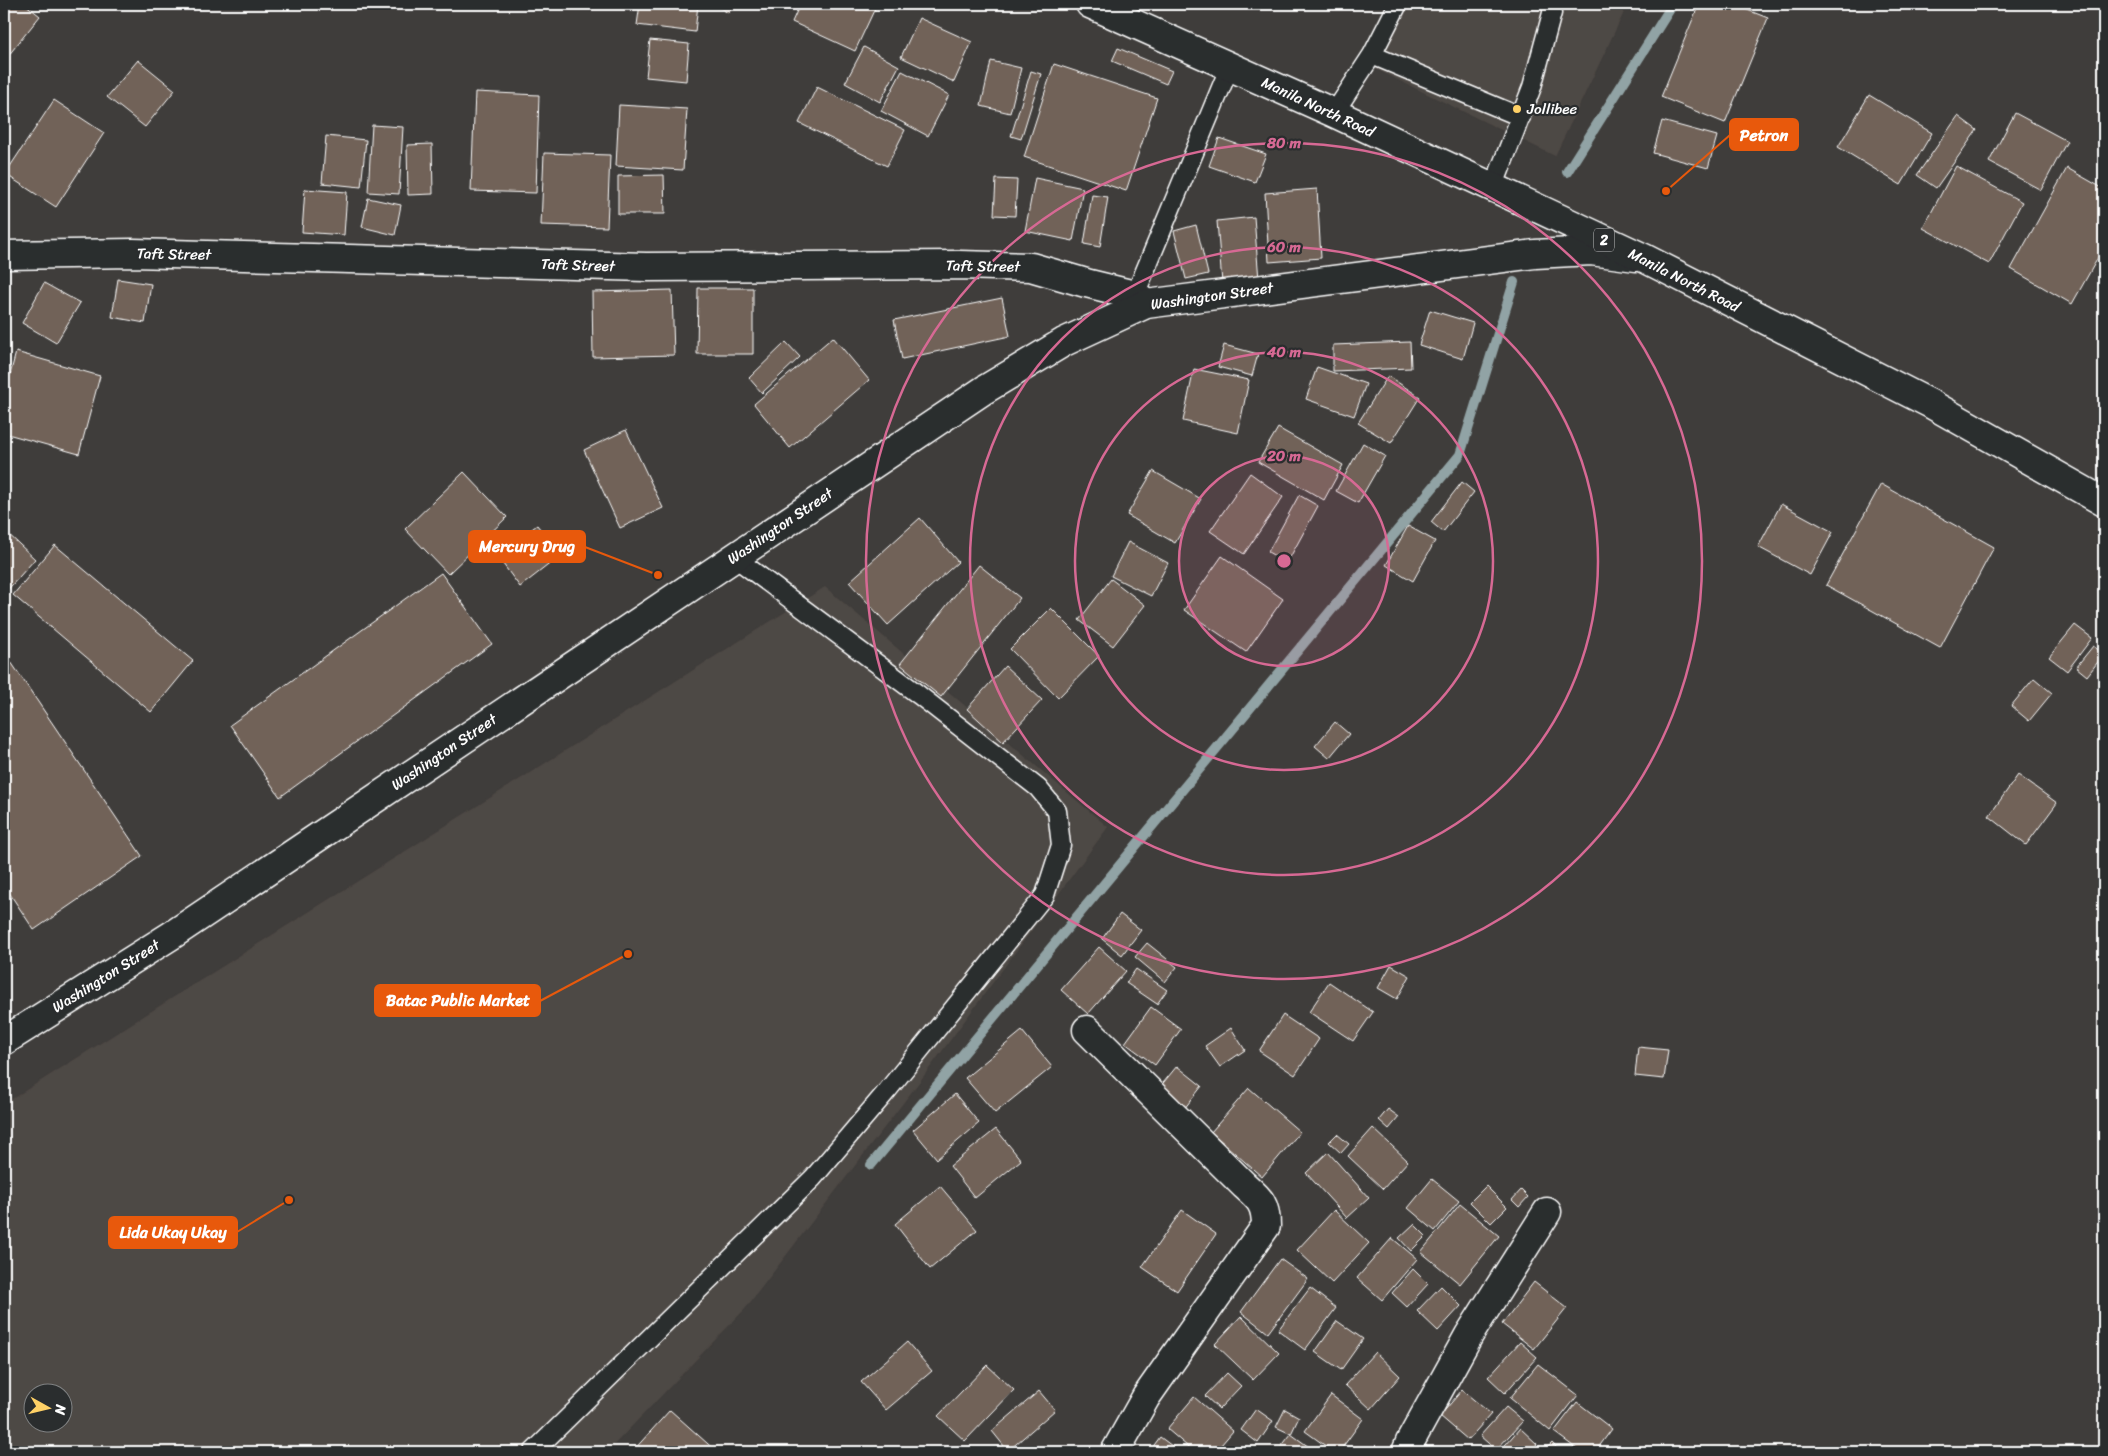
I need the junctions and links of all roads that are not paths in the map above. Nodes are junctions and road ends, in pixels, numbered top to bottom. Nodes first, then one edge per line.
1 (1090, 4) edge
2 (1398, 4) edge
3 (1552, 4) edge
4 (1372, 54) junction
5 (1230, 66) junction
6 (1334, 113) junction
7 (1520, 117) junction
8 (1493, 188) junction
9 (4, 255) edge
10 (1644, 258) junction
11 (1141, 299) junction
12 (2104, 502) edge
13 (734, 557) junction
14 (1087, 1030) dead end
15 (4, 1041) edge
16 (1547, 1212) dead end
17 (533, 1452) edge
18 (1116, 1452) edge
19 (1406, 1452) edge

1 - 5 main road, Manila North Road / 2
2 - 4 lane
3 - 7 lane
4 - 6 lane
4 - 7 lane
5 - 6 main road, Manila North Road / 2
5 - 11 lane
6 - 8 main road, Manila North Road / 2
7 - 8 lane
8 - 10 main road, Manila North Road / 2
9 - 11 main road, Taft Street
10 - 11 main road, Washington Street
10 - 12 main road, Manila North Road / 2
11 - 13 main road, Washington Street
13 - 15 main road, Washington Street
13 - 17 lane
14 - 18 main road
16 - 19 main road

